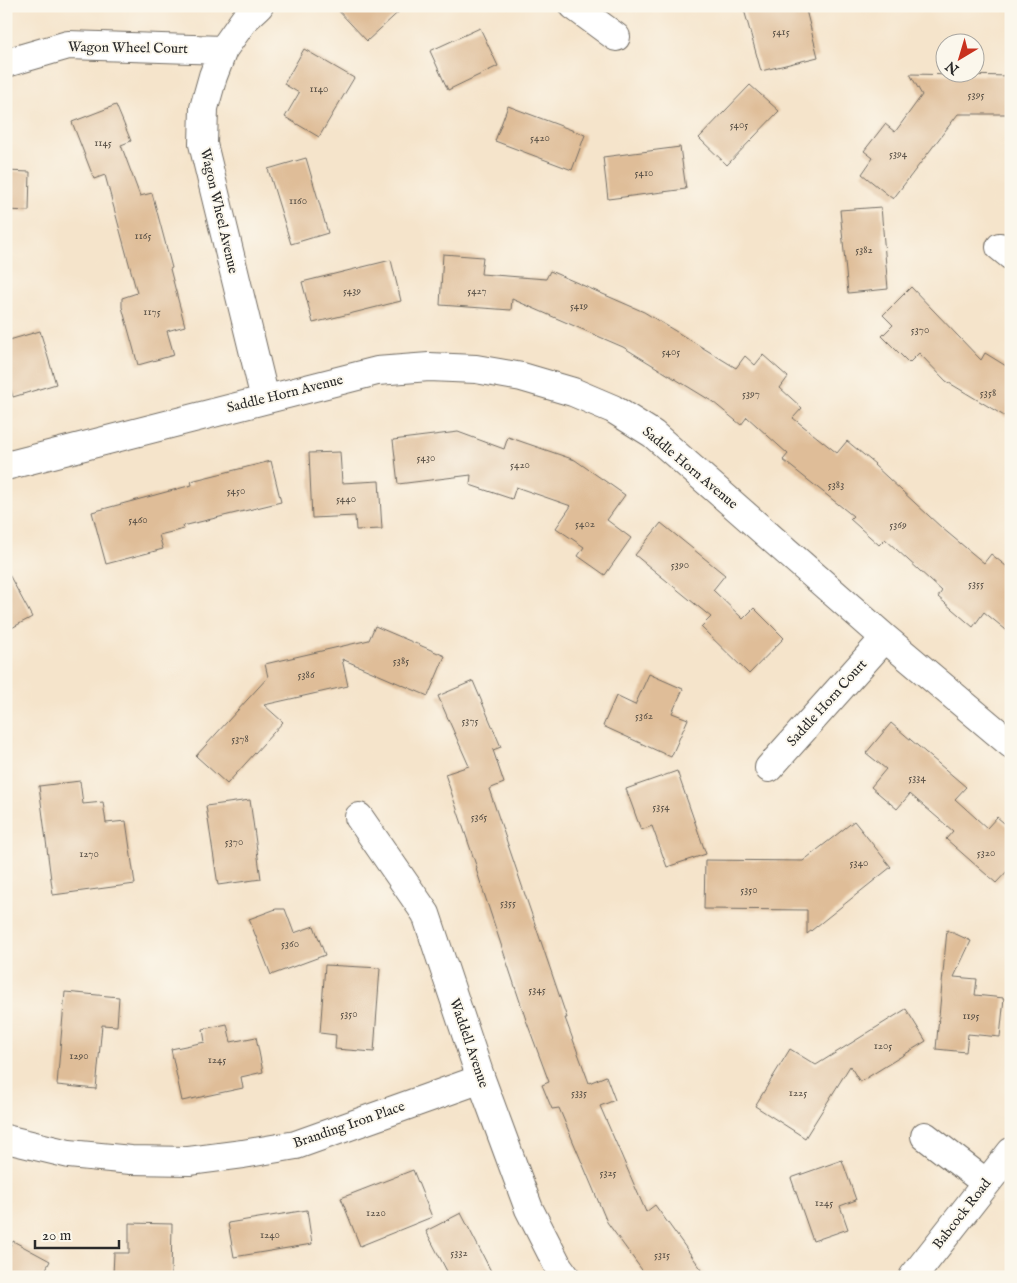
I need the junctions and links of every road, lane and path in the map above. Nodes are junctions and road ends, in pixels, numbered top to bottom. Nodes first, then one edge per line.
1 (259, 6) edge
2 (574, 6) edge
3 (616, 37) dead end
4 (223, 50) junction
5 (6, 63) edge
6 (265, 399) junction
7 (6, 466) edge
8 (886, 638) junction
9 (1011, 744) edge
10 (769, 768) dead end
11 (359, 817) dead end
12 (481, 1079) junction
13 (925, 1136) dead end
14 (6, 1139) edge
15 (1011, 1152) edge
16 (986, 1183) junction
17 (566, 1277) edge
18 (913, 1277) edge

1 - 4 street, Wagon Wheel Avenue
2 - 3 street
4 - 5 street, Wagon Wheel Court
4 - 6 street, Wagon Wheel Avenue
6 - 7 street, Saddle Horn Avenue
6 - 8 street, Saddle Horn Avenue
8 - 9 street, Saddle Horn Avenue
8 - 10 street, Saddle Horn Court
11 - 12 street, Waddell Avenue
12 - 14 street, Branding Iron Place
12 - 17 street, Waddell Avenue
13 - 16 street
15 - 16 street, Babcock Road
16 - 18 street, Babcock Road

